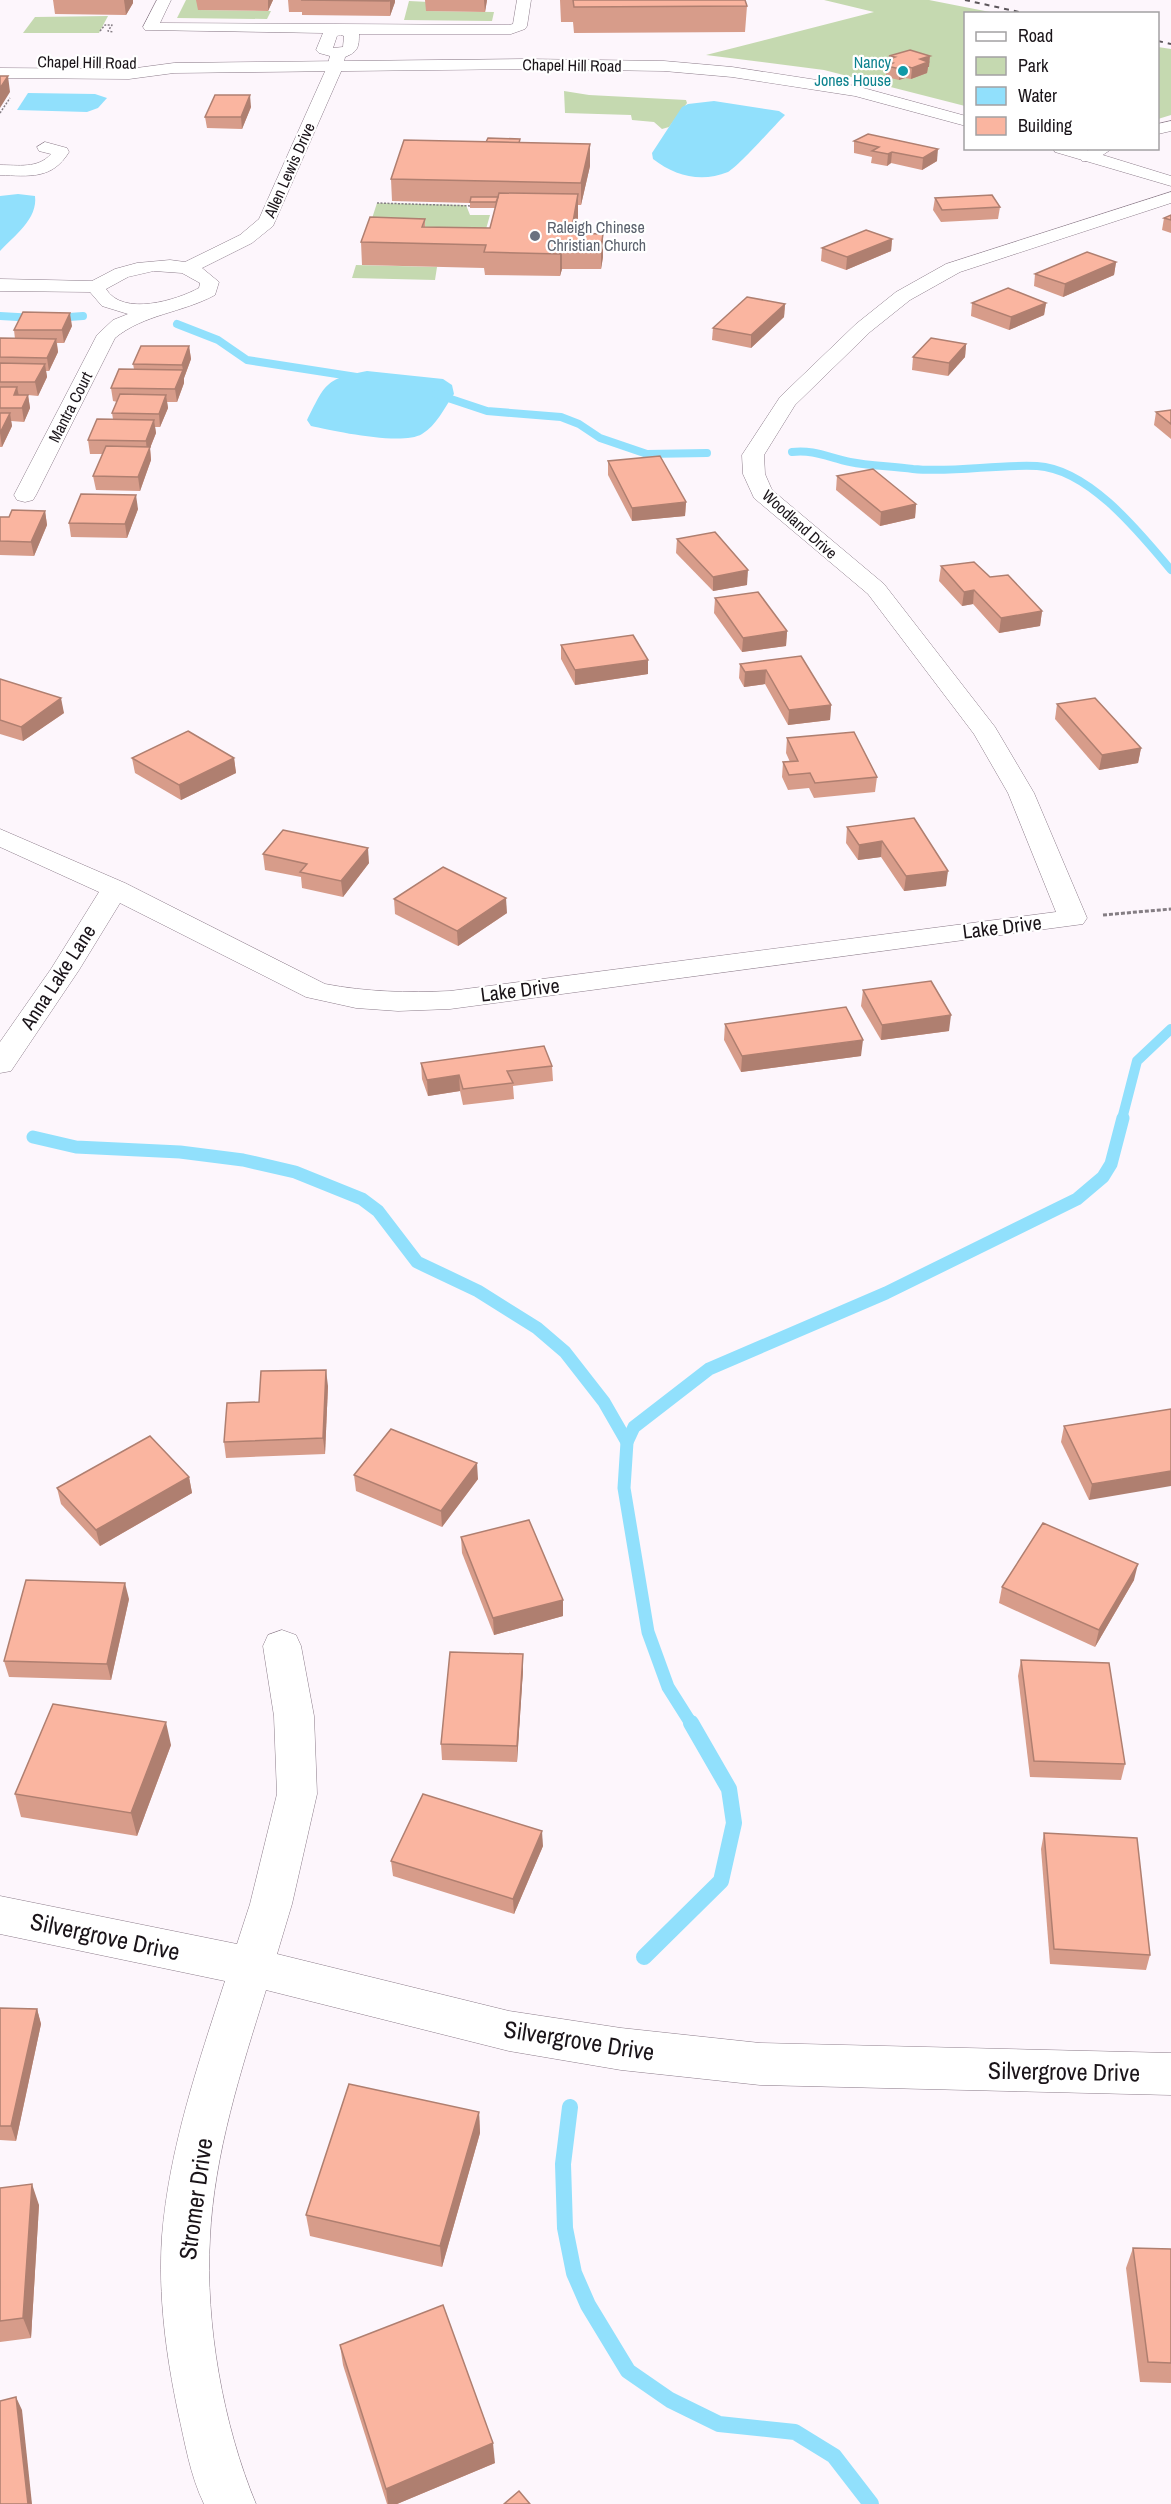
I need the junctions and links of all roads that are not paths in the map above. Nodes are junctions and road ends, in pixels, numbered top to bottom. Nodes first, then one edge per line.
1 (164, 0) edge
2 (524, 0) edge
3 (345, 30) junction
4 (336, 60) junction
5 (0, 61) edge
6 (174, 68) junction
7 (0, 73) edge
8 (964, 119) edge
9 (1067, 150) edge
10 (1101, 150) edge
11 (52, 153) dead end
12 (1088, 157) junction
13 (0, 170) edge
14 (1171, 181) edge
15 (1171, 197) edge
16 (188, 268) junction
17 (0, 285) edge
18 (96, 287) junction
19 (120, 315) junction
20 (25, 495) dead end
21 (0, 837) edge
22 (115, 889) junction
23 (1073, 918) joint
24 (0, 1064) edge
25 (282, 1646) dead end
26 (0, 1915) edge
27 (252, 1966) junction
28 (1171, 2074) edge
29 (230, 2504) edge

1 - 3 street
2 - 3 street
3 - 4 street, Allen Lewis Drive
4 - 6 street, Chapel Hill Road
4 - 8 street, Chapel Hill Road
4 - 16 street, Allen Lewis Drive
5 - 6 street, Chapel Hill Road
6 - 7 street, Chapel Hill Road
9 - 12 street
10 - 12 street
11 - 13 street
12 - 14 street
15 - 23 street, Woodland Drive
16 - 18 street, Allen Lewis Drive
16 - 19 street, Mantra Court
17 - 18 street
18 - 19 street
19 - 20 street, Mantra Court
21 - 22 street, Lake Drive
22 - 23 street, Lake Drive
22 - 24 street, Anna Lake Lane
25 - 27 street, Stromer Drive
26 - 27 street, Silvergrove Drive
27 - 28 street, Silvergrove Drive
27 - 29 street, Stromer Drive

